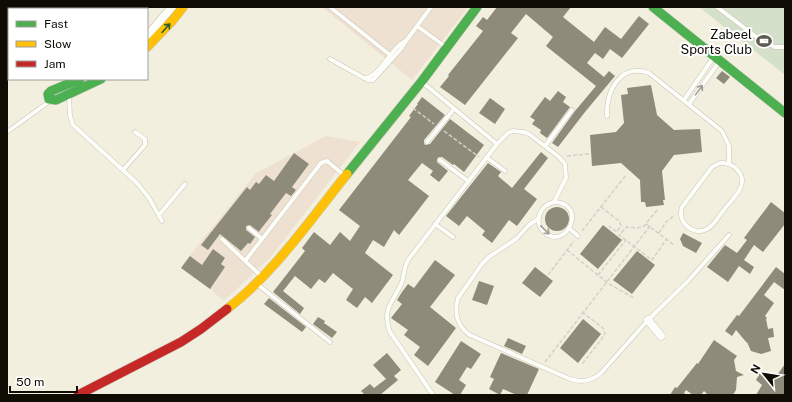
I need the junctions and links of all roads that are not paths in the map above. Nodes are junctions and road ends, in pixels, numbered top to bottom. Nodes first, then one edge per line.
1 (172, 7) edge
2 (182, 7) edge
3 (330, 7) edge
4 (431, 7) edge
5 (477, 7) edge
6 (654, 7) edge
7 (717, 7) edge
8 (417, 26) junction
9 (148, 35) edge
10 (406, 41) junction
11 (148, 46) edge
12 (785, 47) edge
13 (447, 48) junction
14 (390, 55) junction
15 (718, 58) junction
16 (330, 59) dead end
17 (364, 78) junction
18 (99, 80) edge
19 (69, 81) edge
20 (422, 81) junction
21 (69, 94) junction
22 (51, 100) junction
23 (684, 100) junction
24 (689, 104) junction
25 (454, 108) junction
26 (572, 110) dead end
27 (785, 112) edge
28 (607, 116) dead end
29 (7, 132) edge
30 (135, 132) dead end
31 (427, 142) dead end
32 (497, 144) junction
33 (545, 146) junction
34 (486, 157) junction
35 (440, 160) dead end
36 (729, 164) junction
37 (123, 170) junction
38 (505, 171) dead end
39 (346, 176) junction
40 (468, 181) junction
41 (184, 184) dead end
42 (554, 202) junction
43 (159, 215) junction
44 (539, 218) junction
45 (162, 221) dead end
46 (436, 224) junction
47 (249, 228) dead end
48 (570, 229) junction
49 (729, 235) dead end
50 (578, 236) road end
51 (453, 237) dead end
52 (222, 239) dead end
53 (262, 239) junction
54 (245, 261) junction
55 (260, 280) junction
56 (648, 320) junction
57 (661, 336) dead end
58 (330, 342) dead end
59 (78, 395) edge
60 (433, 395) edge

1 - 9 street
11 -> 2 street
3 - 14 lane
4 - 8 lane
5 - 13 street
6 - 15 street
7 - 12 lane
8 - 10 lane
8 - 13 lane
10 - 14 lane
10 - 17 lane
13 - 20 street
14 - 17 lane
15 - 23 lane
24 -> 15 lane
15 - 27 street
16 - 17 lane
18 - 21 street
19 - 21 lane
19 - 22 street
20 - 25 lane
20 - 39 street
21 - 22 street
21 - 37 lane
22 - 29 lane
23 - 24 lane
23 - 28 lane
24 - 36 lane
25 - 31 lane
25 - 32 lane
26 - 33 lane
30 - 37 lane
32 - 33 lane
32 - 34 lane
33 - 42 lane
34 - 38 lane
34 - 40 lane
35 - 40 lane
36 - 36 lane
37 - 43 lane
39 - 53 lane
39 - 55 street
40 - 46 lane
41 - 43 lane
42 - 44 lane
42 - 48 lane
43 - 45 lane
44 -> 48 lane
44 - 56 lane
46 - 51 lane
46 - 60 lane
47 - 53 lane
48 - 50 lane
49 - 56 lane
52 - 54 lane
53 - 54 lane
54 - 55 lane
55 - 58 lane
55 - 59 street
56 - 57 street

